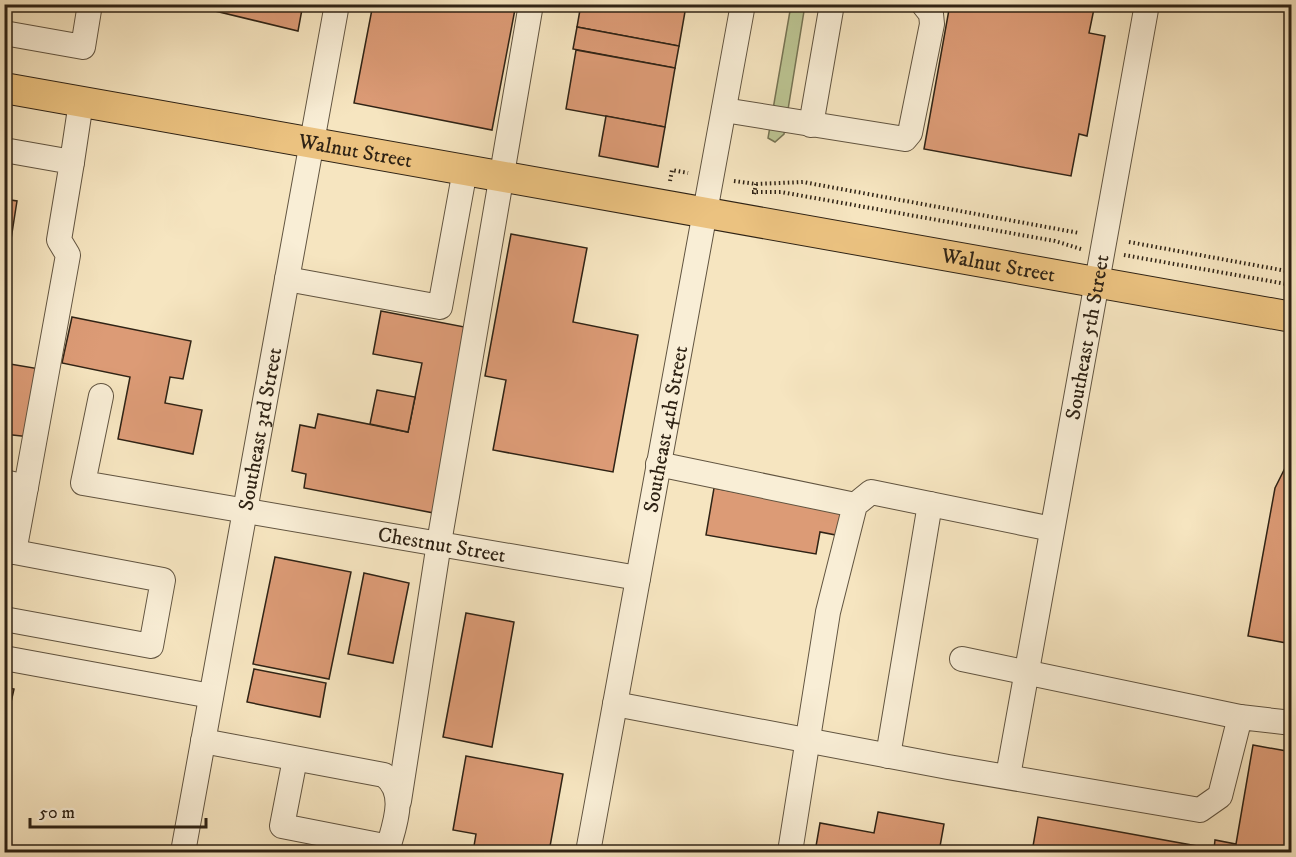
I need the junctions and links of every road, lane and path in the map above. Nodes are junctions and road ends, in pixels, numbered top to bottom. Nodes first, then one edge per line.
1 (90, 4) edge
2 (337, 4) edge
3 (531, 4) edge
4 (743, 4) edge
5 (832, 4) edge
6 (923, 4) edge
7 (1147, 4) edge
8 (4, 33) edge
9 (4, 88) edge
10 (81, 102) junction
11 (724, 110) junction
12 (811, 125) junction
13 (312, 141) junction
14 (4, 150) edge
15 (72, 162) junction
16 (465, 170) junction
17 (501, 175) junction
18 (743, 192) dead end
19 (705, 212) junction
20 (1129, 242) dead end
21 (1079, 249) dead end
22 (1131, 255) dead end
23 (1292, 272) edge
24 (287, 279) junction
25 (1097, 282) junction
26 (1292, 285) edge
27 (1292, 317) edge
28 (101, 396) dead end
29 (658, 464) junction
30 (15, 484) edge
31 (930, 504) junction
32 (855, 505) junction
33 (244, 510) junction
34 (1052, 529) junction
35 (439, 543) junction
36 (9, 551) edge
37 (638, 578) junction
38 (4, 619) edge
39 (4, 658) edge
40 (962, 659) dead end
41 (1027, 672) junction
42 (211, 696) junction
43 (615, 704) junction
44 (1240, 717) junction
45 (1292, 723) edge
46 (202, 741) junction
47 (809, 742) junction
48 (888, 756) junction
49 (295, 759) junction
50 (1008, 776) junction
51 (399, 801) junction
52 (388, 850) edge
53 (183, 852) edge
54 (588, 852) edge
55 (790, 852) edge

1 - 8 street
2 - 13 street, Southeast 3rd Street
3 - 17 street
4 - 11 street, Southeast 4th Street
5 - 12 street
6 - 12 street
7 - 25 street, Southeast 5th Street
9 - 10 main road, Walnut Street
10 - 13 main road, Walnut Street
10 - 15 street
11 - 12 street
11 - 19 street, Southeast 4th Street
13 - 16 main road, Walnut Street
13 - 24 street, Southeast 3rd Street
14 - 15 street
15 - 30 street
16 - 17 main road, Walnut Street
16 - 24 street
17 - 19 main road, Walnut Street
17 - 35 street
18 - 21 path, Walnut Street
19 - 25 main road, Walnut Street
19 - 29 street, Southeast 4th Street
20 - 23 path
22 - 26 path
24 - 33 street, Southeast 3rd Street
25 - 27 main road, Walnut Street
25 - 34 street, Southeast 5th Street
28 - 33 street, Chestnut Street
29 - 32 street
29 - 37 street, Southeast 4th Street
30 - 36 street
31 - 32 street
31 - 34 street
31 - 48 street
32 - 47 street
33 - 35 street, Chestnut Street
33 - 42 street, Southeast 3rd Street
34 - 41 street, Southeast 5th Street
35 - 37 street, Chestnut Street
35 - 51 street
36 - 38 street
37 - 43 street, Southeast 4th Street
39 - 42 street
40 - 41 street
41 - 44 street
41 - 50 street, Southeast 5th Street
42 - 46 street, Southeast 3rd Street
43 - 47 street
43 - 54 street, Southeast 4th Street
44 - 45 street
44 - 50 street
46 - 49 street
46 - 53 street, Southeast 3rd Street
47 - 48 street
47 - 55 street
48 - 50 street
49 - 51 street
49 - 52 street
51 - 52 street

